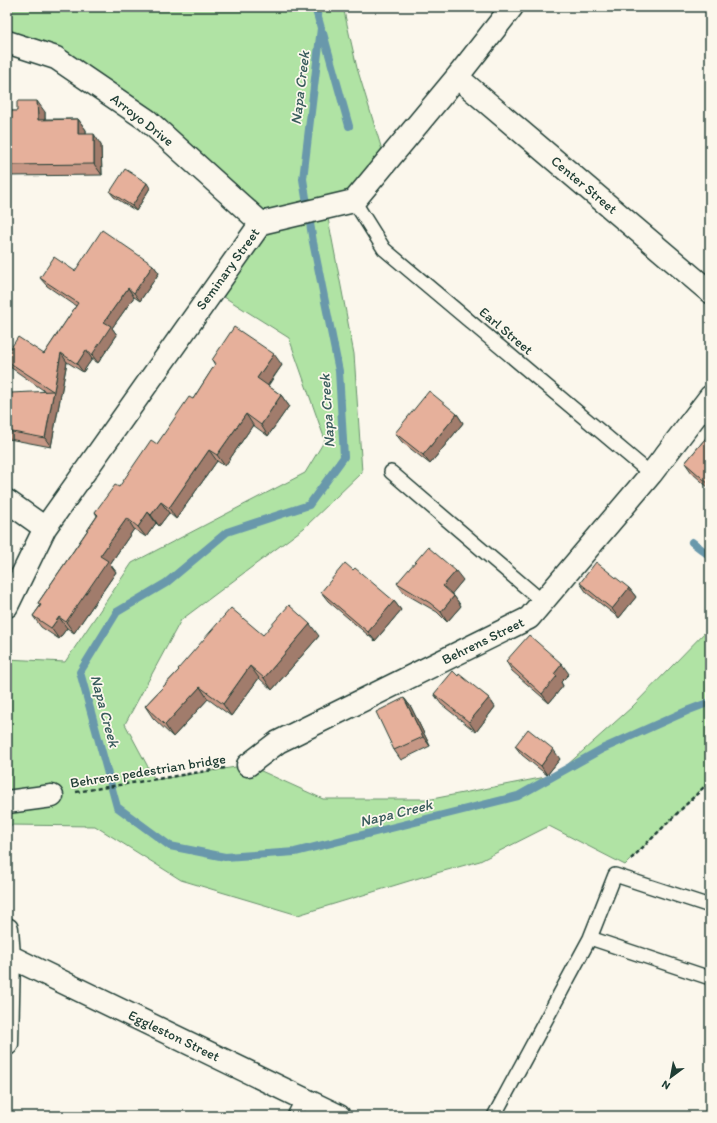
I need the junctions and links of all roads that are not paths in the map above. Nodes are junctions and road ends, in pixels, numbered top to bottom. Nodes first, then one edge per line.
1 (512, 7) edge
2 (7, 42) edge
3 (457, 77) junction
4 (347, 203) junction
5 (269, 221) junction
6 (710, 292) edge
7 (710, 397) edge
8 (391, 472) dead end
9 (651, 474) junction
10 (7, 502) edge
11 (45, 528) junction
12 (543, 602) junction
13 (7, 606) edge
14 (248, 765) road end
15 (52, 796) road end
16 (7, 802) edge
17 (710, 906) edge
18 (7, 929) edge
19 (590, 938) junction
20 (9, 956) junction
21 (710, 978) edge
22 (7, 1044) edge
23 (298, 1107) edge
24 (339, 1116) edge
25 (494, 1116) edge

1 - 3 street
2 - 5 street, Arroyo Drive
3 - 4 street
3 - 6 street, Center Street
4 - 5 street, Seminary Street
4 - 9 lane, Earl Street
5 - 11 street, Seminary Street
7 - 9 street, Behrens Street
8 - 12 lane
9 - 12 street, Behrens Street
10 - 11 street
11 - 13 street, Seminary Street
12 - 14 street, Behrens Street
15 - 16 street
17 - 19 lane
18 - 20 street
19 - 21 lane
19 - 25 lane
20 - 22 street
20 - 23 street, Eggleston Street
23 - 24 street, Eggleston Street

